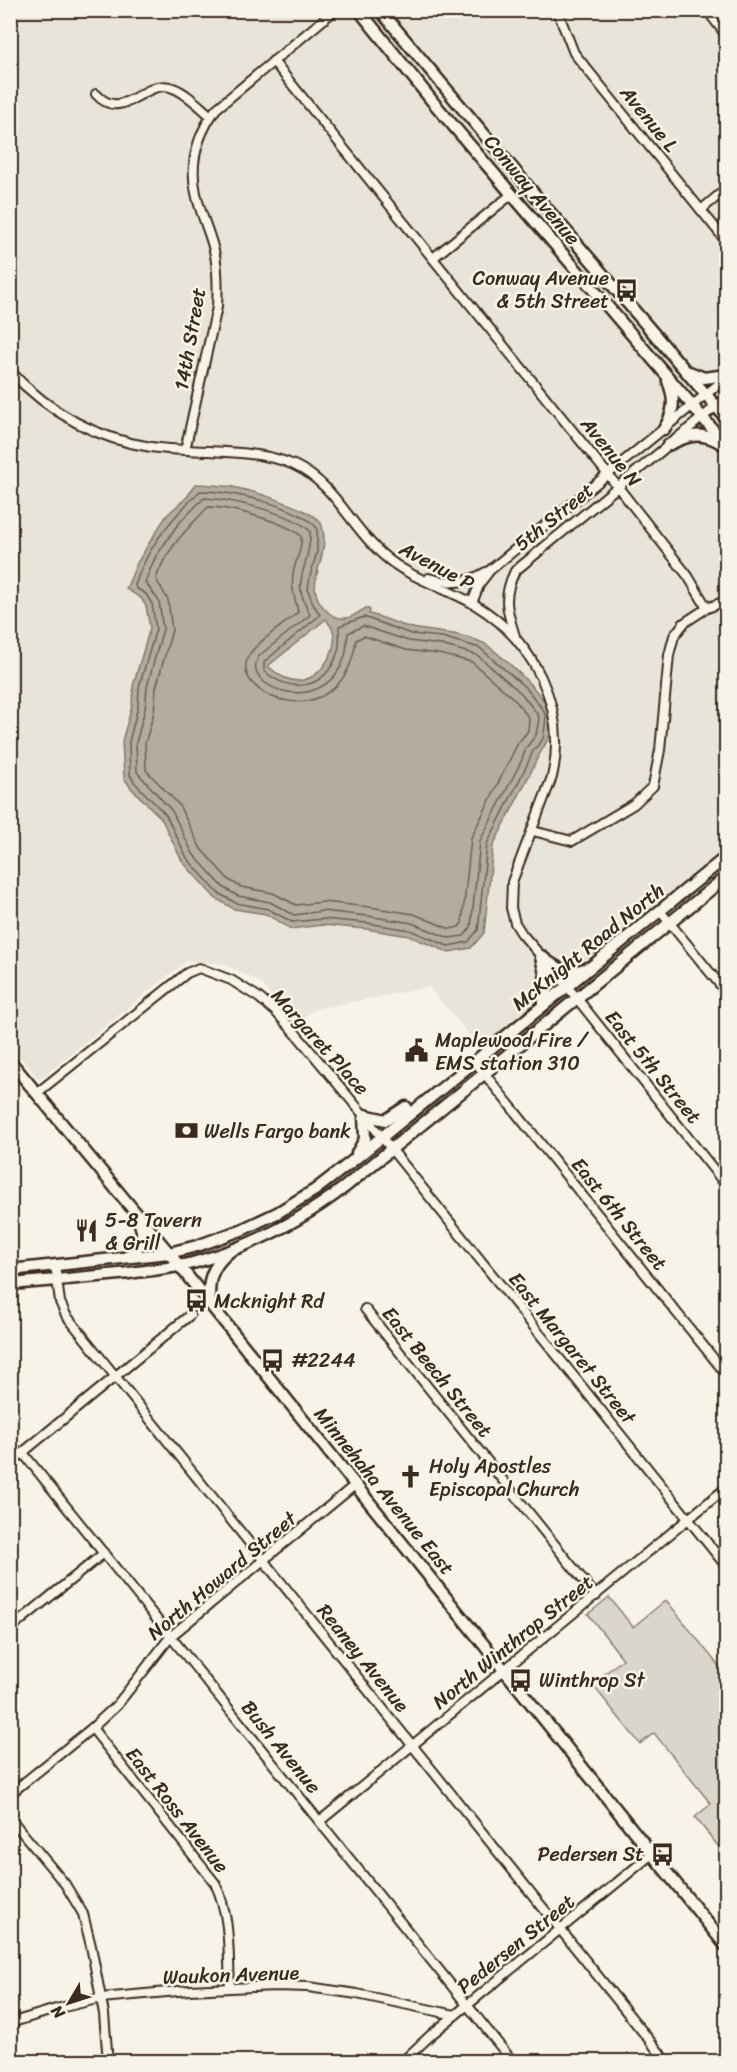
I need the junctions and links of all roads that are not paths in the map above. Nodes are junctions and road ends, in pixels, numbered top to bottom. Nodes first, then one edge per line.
1 (335, 10) edge
2 (359, 10) edge
3 (380, 10) edge
4 (557, 10) edge
5 (707, 10) edge
6 (726, 35) edge
7 (273, 61) junction
8 (96, 94) dead end
9 (211, 116) junction
10 (726, 189) edge
11 (512, 194) junction
12 (701, 210) junction
13 (726, 241) edge
14 (433, 258) junction
15 (684, 369) junction
16 (10, 371) edge
17 (664, 372) junction
18 (726, 377) edge
19 (706, 395) junction
20 (726, 398) edge
21 (693, 405) junction
22 (717, 406) junction
23 (703, 417) junction
24 (726, 418) edge
25 (664, 429) junction
26 (668, 445) junction
27 (726, 446) edge
28 (185, 450) junction
29 (608, 475) junction
30 (618, 487) junction
31 (490, 570) junction
32 (413, 574) junction
33 (726, 601) edge
34 (472, 603) junction
35 (707, 608) junction
36 (516, 640) junction
37 (533, 831) junction
38 (726, 857) edge
39 (726, 877) edge
40 (660, 911) junction
41 (670, 923) junction
42 (541, 956) junction
43 (596, 963) junction
44 (567, 986) junction
45 (726, 992) edge
46 (577, 999) junction
47 (542, 1007) junction
48 (10, 1061) edge
49 (475, 1062) junction
50 (485, 1074) junction
51 (27, 1081) junction
52 (51, 1081) junction
53 (36, 1093) junction
54 (431, 1096) junction
55 (364, 1115) junction
56 (381, 1136) junction
57 (392, 1150) junction
58 (350, 1163) junction
59 (726, 1184) edge
60 (135, 1211) junction
61 (230, 1251) junction
62 (169, 1253) junction
63 (126, 1257) junction
64 (55, 1265) junction
65 (179, 1265) junction
66 (10, 1270) edge
67 (57, 1280) junction
68 (10, 1284) edge
69 (210, 1304) junction
70 (365, 1309) dead end
71 (190, 1315) dead end
72 (726, 1374) edge
73 (115, 1377) junction
74 (22, 1453) junction
75 (10, 1463) edge
76 (355, 1485) junction
77 (726, 1488) edge
78 (689, 1519) junction
79 (104, 1553) junction
80 (264, 1560) junction
81 (726, 1566) edge
82 (596, 1596) junction
83 (10, 1629) edge
84 (171, 1636) junction
85 (505, 1671) junction
86 (92, 1728) junction
87 (413, 1746) junction
88 (10, 1794) edge
89 (10, 1818) edge
90 (320, 1821) junction
91 (652, 1854) junction
92 (560, 1928) junction
93 (726, 1946) edge
94 (230, 1988) junction
95 (101, 1998) junction
96 (467, 2005) junction
97 (454, 2015) junction
98 (10, 2023) edge
99 (108, 2061) edge
100 (402, 2061) edge
101 (513, 2061) edge
102 (667, 2061) edge

1 - 7 street, 14th Street
2 - 11 main road, Conway Avenue
3 - 15 main road, Conway Avenue
4 - 12 street, Avenue L
5 - 6 street
7 - 9 street, 14th Street
7 - 14 street, Avenue N
8 - 9 street
9 - 28 street, 14th Street
10 - 12 street
11 - 14 street
11 - 17 main road, Conway Avenue
12 - 13 street, Avenue L
14 - 29 street, Avenue N
15 - 18 main road
15 - 19 main road, Conway Avenue
16 - 28 street, Avenue P
17 - 21 main road, Conway Avenue
17 - 25 main road
18 - 19 street, 5th Street
19 - 21 street, 5th Street
19 - 22 main road, Conway Avenue
20 - 22 street, 5th Street
21 - 23 main road, Conway Avenue
21 - 25 street, 5th Street
22 - 23 street, 5th Street
22 - 24 main road, Conway Avenue
23 - 26 street, 5th Street
23 - 27 main road, Conway Avenue
25 - 29 street, 5th Street
26 - 27 main road
26 - 30 street, 5th Street
28 - 32 street, Avenue P
29 - 30 street, Avenue N
29 - 31 street, 5th Street
30 - 35 street, Avenue N
30 - 36 street, 5th Street
31 - 32 street
31 - 34 street, 5th Street
32 - 34 street, Avenue P
33 - 35 street
34 - 36 street, Avenue P
35 - 37 street
36 - 37 street, Avenue P
37 - 42 street, Avenue P
38 - 40 main road, McKnight Road North
39 - 41 main road, McKnight Road North
40 - 41 street
40 - 43 main road, McKnight Road North
41 - 45 street
41 - 46 main road, McKnight Road North
42 - 43 main road
42 - 44 street, Avenue P
42 - 47 main road
43 - 44 main road, McKnight Road North
44 - 46 street, East 5th Street
44 - 47 main road, McKnight Road North
46 - 50 main road, McKnight Road North
46 - 59 street, East 5th Street
47 - 49 main road, McKnight Road North
48 - 51 main road, Minnehaha Avenue East
49 - 50 street, East 6th Street
49 - 54 main road, McKnight Road North
50 - 57 main road, McKnight Road North
50 - 72 street, East 6th Street
51 - 52 street
51 - 53 main road, Minnehaha Avenue East
52 - 53 street, Margaret Place
52 - 55 street, Margaret Place
53 - 60 main road, Minnehaha Avenue East
54 - 55 main road
54 - 56 main road, McKnight Road North
55 - 56 street, Margaret Place
55 - 58 main road
56 - 57 street, Margaret Place
56 - 58 main road, McKnight Road North
57 - 61 main road, McKnight Road North
57 - 78 street, East Margaret Street
58 - 62 main road, McKnight Road North
60 - 62 main road, Minnehaha Avenue East
60 - 63 main road
61 - 65 main road, McKnight Road North
61 - 69 main road
62 - 63 main road, McKnight Road North
62 - 65 main road, Minnehaha Avenue East
63 - 64 main road, McKnight Road North
64 - 66 main road, McKnight Road North
64 - 67 street, Reaney Avenue
65 - 67 main road, McKnight Road North
65 - 69 main road, Minnehaha Avenue East
67 - 68 main road, McKnight Road North
67 - 73 street, Reaney Avenue
69 - 76 main road, Minnehaha Avenue East
70 - 82 street, East Beech Street
71 - 73 street
73 - 74 street
73 - 80 street, Reaney Avenue
74 - 75 street
74 - 79 street, Bush Avenue
76 - 80 street, North Howard Street
76 - 85 main road, Minnehaha Avenue East
77 - 78 street, North Winthrop Street
78 - 81 street, East Margaret Street
78 - 82 street, North Winthrop Street
79 - 83 street
79 - 84 street, Bush Avenue
80 - 84 street, North Howard Street
80 - 87 street, Reaney Avenue
82 - 85 street, North Winthrop Street
84 - 86 street, North Howard Street
84 - 90 street, Bush Avenue
85 - 87 street, North Winthrop Street
85 - 91 main road, Minnehaha Avenue East
86 - 88 street, North Howard Street
86 - 94 street, East Ross Avenue
87 - 90 street, North Winthrop Street
87 - 92 street, Reaney Avenue
89 - 95 street
90 - 96 street, Bush Avenue
91 - 92 street, Pedersen Street
91 - 93 main road, Minnehaha Avenue East
92 - 96 street, Pedersen Street
92 - 102 street, Reaney Avenue
94 - 95 street, Waukon Avenue
94 - 97 street, Waukon Avenue
95 - 98 street, Waukon Avenue
95 - 99 street
96 - 97 street, Pedersen Street
96 - 101 street, Bush Avenue
97 - 100 street, Pedersen Street

